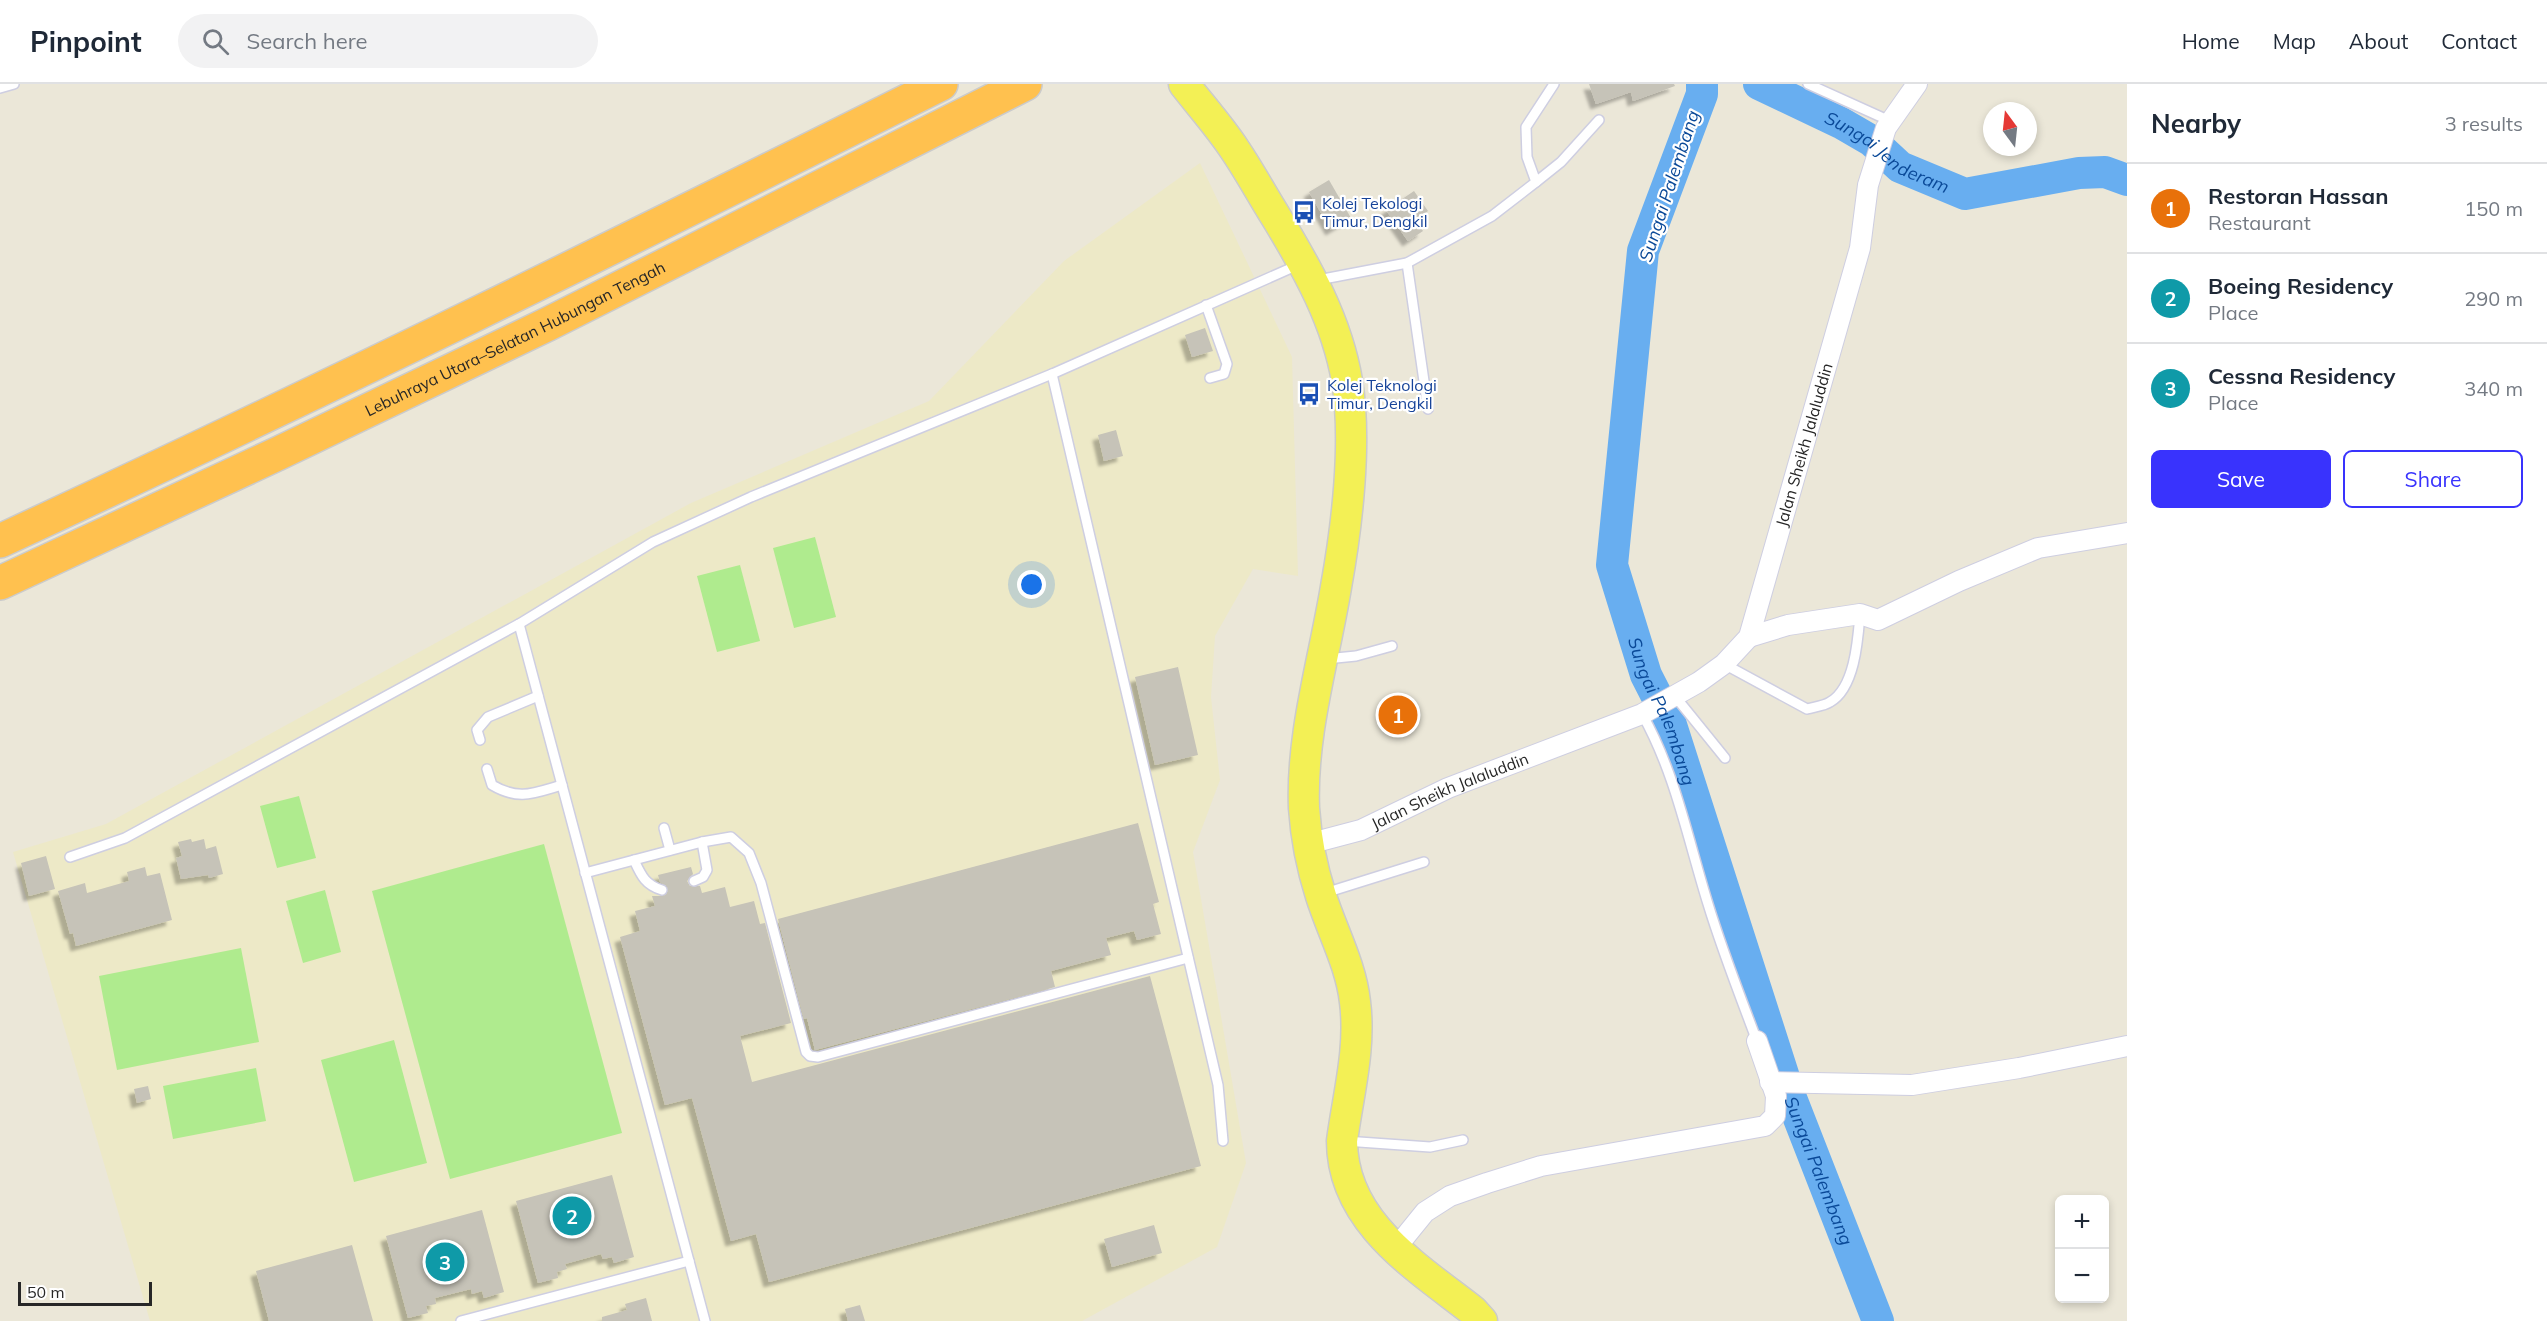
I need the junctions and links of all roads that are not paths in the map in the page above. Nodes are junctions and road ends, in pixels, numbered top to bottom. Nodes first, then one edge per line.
1 (14, 84) edge
2 (941, 84) edge
3 (1025, 84) edge
4 (1184, 84) edge
5 (1554, 84) edge
6 (1808, 84) edge
7 (1917, 84) edge
8 (0, 88) edge
9 (1599, 120) dead end
10 (1888, 125) junction
11 (1536, 182) junction
12 (1407, 263) junction
13 (1308, 272) junction
14 (1206, 304) junction
15 (1052, 374) junction
16 (1210, 378) dead end
17 (1428, 409) dead end
18 (2127, 533) edge
19 (0, 541) edge
20 (0, 583) edge
21 (1860, 614) junction
22 (519, 624) junction
23 (1749, 637) junction
24 (1392, 646) dead end
25 (1323, 660) junction
26 (1724, 663) junction
27 (538, 696) junction
28 (1660, 703) junction
29 (480, 740) dead end
30 (1725, 758) dead end
31 (487, 769) dead end
32 (562, 785) junction
33 (664, 828) dead end
34 (702, 842) junction
35 (1308, 844) junction
36 (670, 850) junction
37 (70, 858) dead end
38 (634, 860) junction
39 (1424, 862) dead end
40 (585, 873) junction
41 (699, 879) dead end
42 (662, 890) dead end
43 (1320, 895) junction
44 (1188, 958) junction
45 (1757, 1041) joint
46 (2127, 1046) edge
47 (1773, 1082) junction
48 (1463, 1140) dead end
49 (1223, 1141) dead end
50 (1342, 1141) junction
51 (1395, 1249) junction
52 (689, 1261) junction
53 (461, 1321) edge
54 (705, 1321) edge
55 (1482, 1321) edge

1 - 8 lane
2 - 19 highway
3 - 20 highway, Lebuhraya Utara–Selatan Hubungan Tengah
4 - 13 main road
5 - 11 lane
6 - 10 lane
7 - 10 street, Jalan Sheikh Jalaluddin
9 - 11 lane
10 - 23 street, Jalan Sheikh Jalaluddin
11 - 12 lane
12 - 13 lane
12 - 17 lane
13 - 14 lane
13 - 25 main road
14 - 15 lane
14 - 16 lane
15 - 22 lane
15 - 44 lane
18 - 21 street
21 - 23 street
21 - 26 lane
22 - 27 lane
22 - 37 lane
23 - 26 street, Jalan Sheikh Jalaluddin
24 - 25 lane
25 - 35 main road
26 - 28 street, Jalan Sheikh Jalaluddin
27 - 29 lane
27 - 32 lane
28 - 30 lane
28 - 35 street, Jalan Sheikh Jalaluddin
28 - 45 lane
31 - 32 lane
32 - 40 lane
33 - 36 lane
34 - 36 lane
34 - 41 lane
34 - 44 lane
35 - 43 main road
36 - 38 lane
38 - 40 lane
38 - 42 lane
39 - 43 lane
40 - 52 lane
43 - 50 main road
44 - 49 lane
45 - 47 street
46 - 47 street
47 - 51 street
48 - 50 lane
50 - 51 main road
51 - 55 main road
52 - 53 lane
52 - 54 lane

